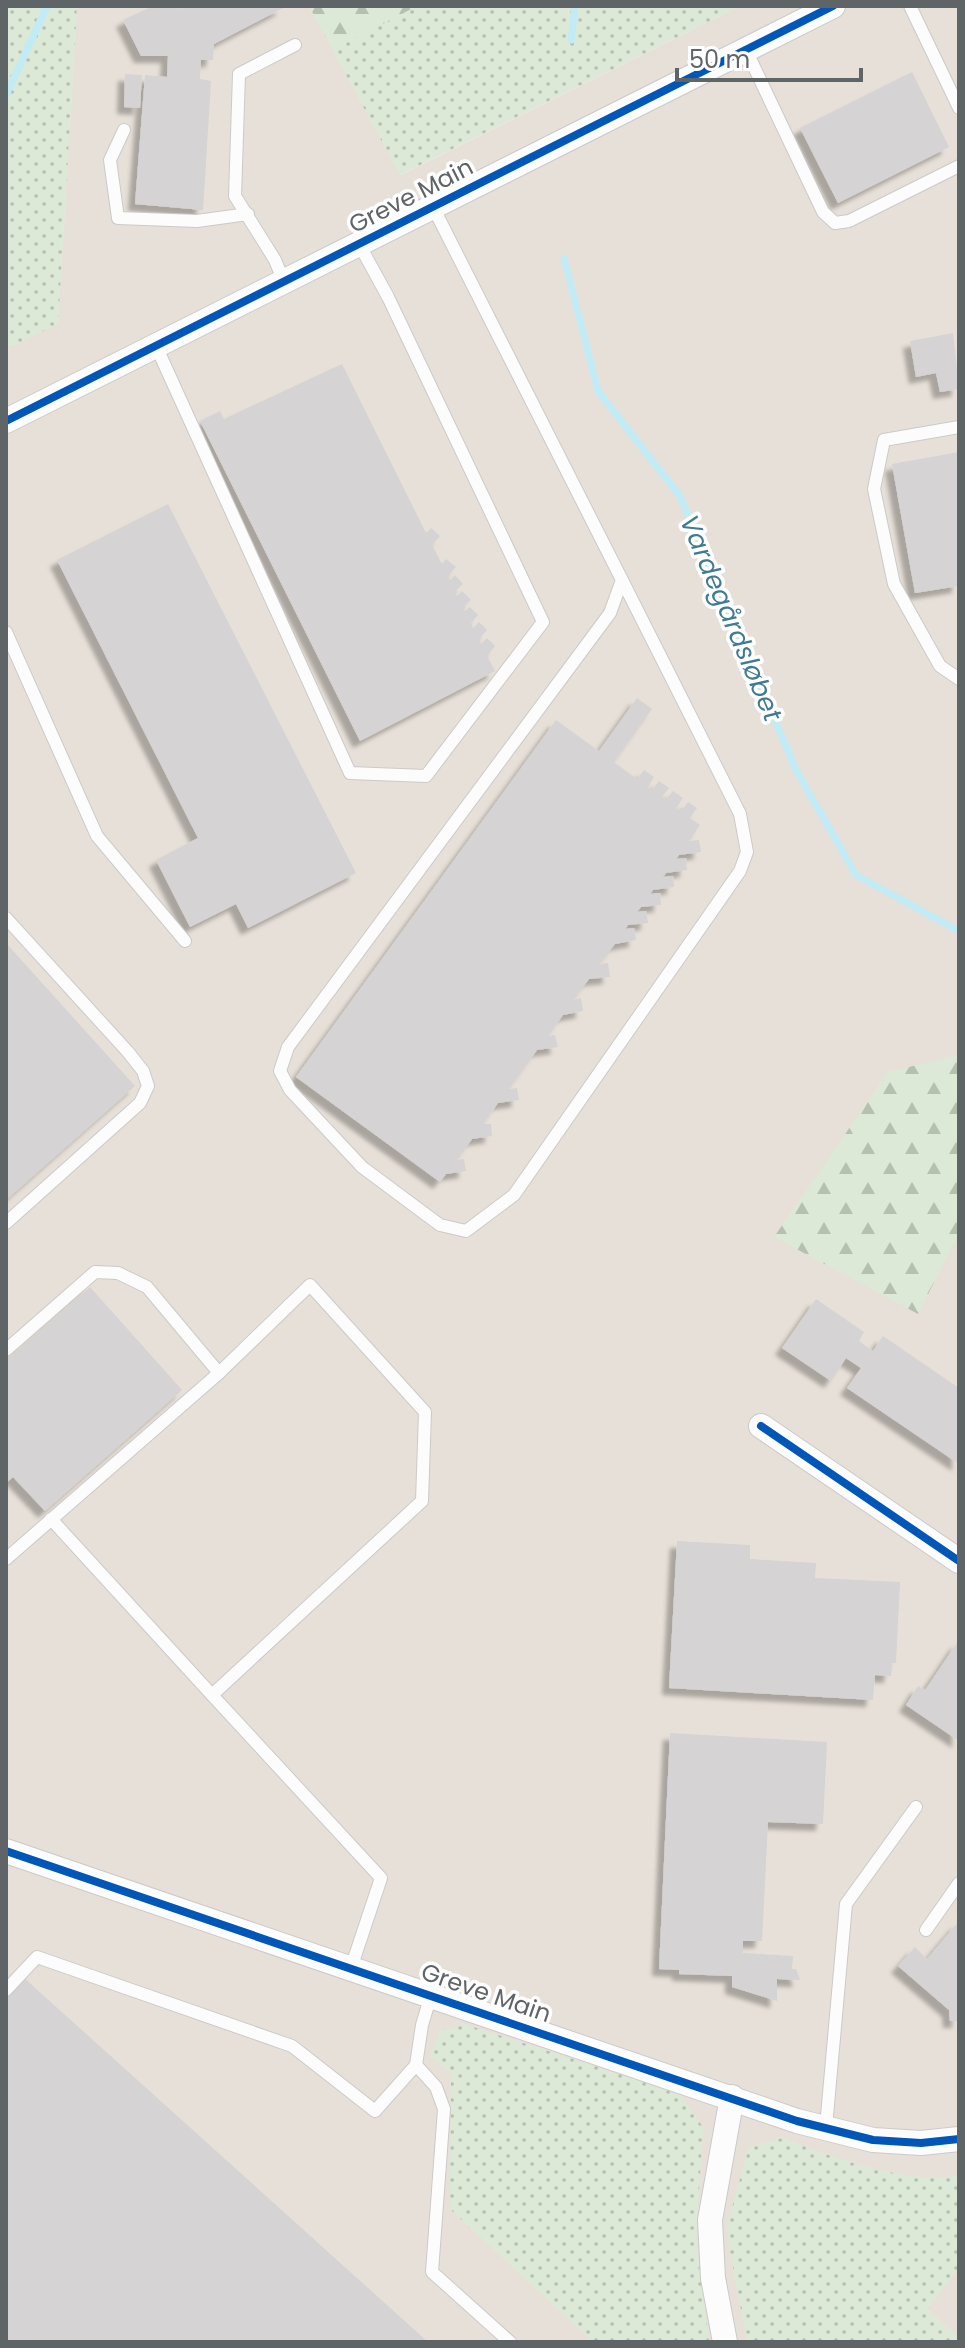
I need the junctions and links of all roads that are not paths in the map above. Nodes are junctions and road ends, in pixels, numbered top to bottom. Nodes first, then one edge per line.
1 (833, 6) edge
2 (910, 6) edge
3 (295, 45) dead end
4 (746, 50) junction
5 (959, 108) edge
6 (124, 130) dead end
7 (959, 166) edge
8 (433, 207) junction
9 (248, 214) junction
10 (359, 244) junction
11 (284, 282) junction
12 (156, 346) junction
13 (6, 421) edge
14 (959, 427) edge
15 (622, 580) junction
16 (6, 632) edge
17 (959, 679) edge
18 (6, 918) edge
19 (185, 941) dead end
20 (6, 1223) edge
21 (6, 1350) edge
22 (219, 1373) junction
23 (761, 1426) dead end
24 (51, 1519) junction
25 (6, 1559) edge
26 (959, 1561) edge
27 (212, 1695) junction
28 (916, 1807) dead end
29 (6, 1851) edge
30 (959, 1883) edge
31 (926, 1930) dead end
32 (351, 1968) junction
33 (6, 1990) edge
34 (431, 1995) junction
35 (416, 2065) junction
36 (732, 2097) junction
37 (826, 2127) junction
38 (959, 2139) edge
39 (510, 2342) edge
40 (725, 2342) edge

1 - 4 street, Greve Main
2 - 5 lane
3 - 9 lane
4 - 7 lane
4 - 8 street, Greve Main
6 - 9 lane
8 - 10 street, Greve Main
8 - 15 lane
9 - 11 lane
10 - 11 street, Greve Main
10 - 12 lane
11 - 12 street, Greve Main
12 - 13 street, Greve Main
14 - 17 lane
15 - 15 lane
16 - 19 lane
18 - 20 lane
21 - 22 lane
22 - 24 lane
22 - 27 lane
23 - 26 street
24 - 25 lane
24 - 27 lane
27 - 32 lane
28 - 37 lane
29 - 32 street, Greve Main
30 - 31 lane
32 - 34 street, Greve Main
33 - 35 lane
34 - 35 lane
34 - 36 street, Greve Main
35 - 39 lane
36 - 37 street, Greve Main
36 - 40 street
37 - 38 street, Greve Main

